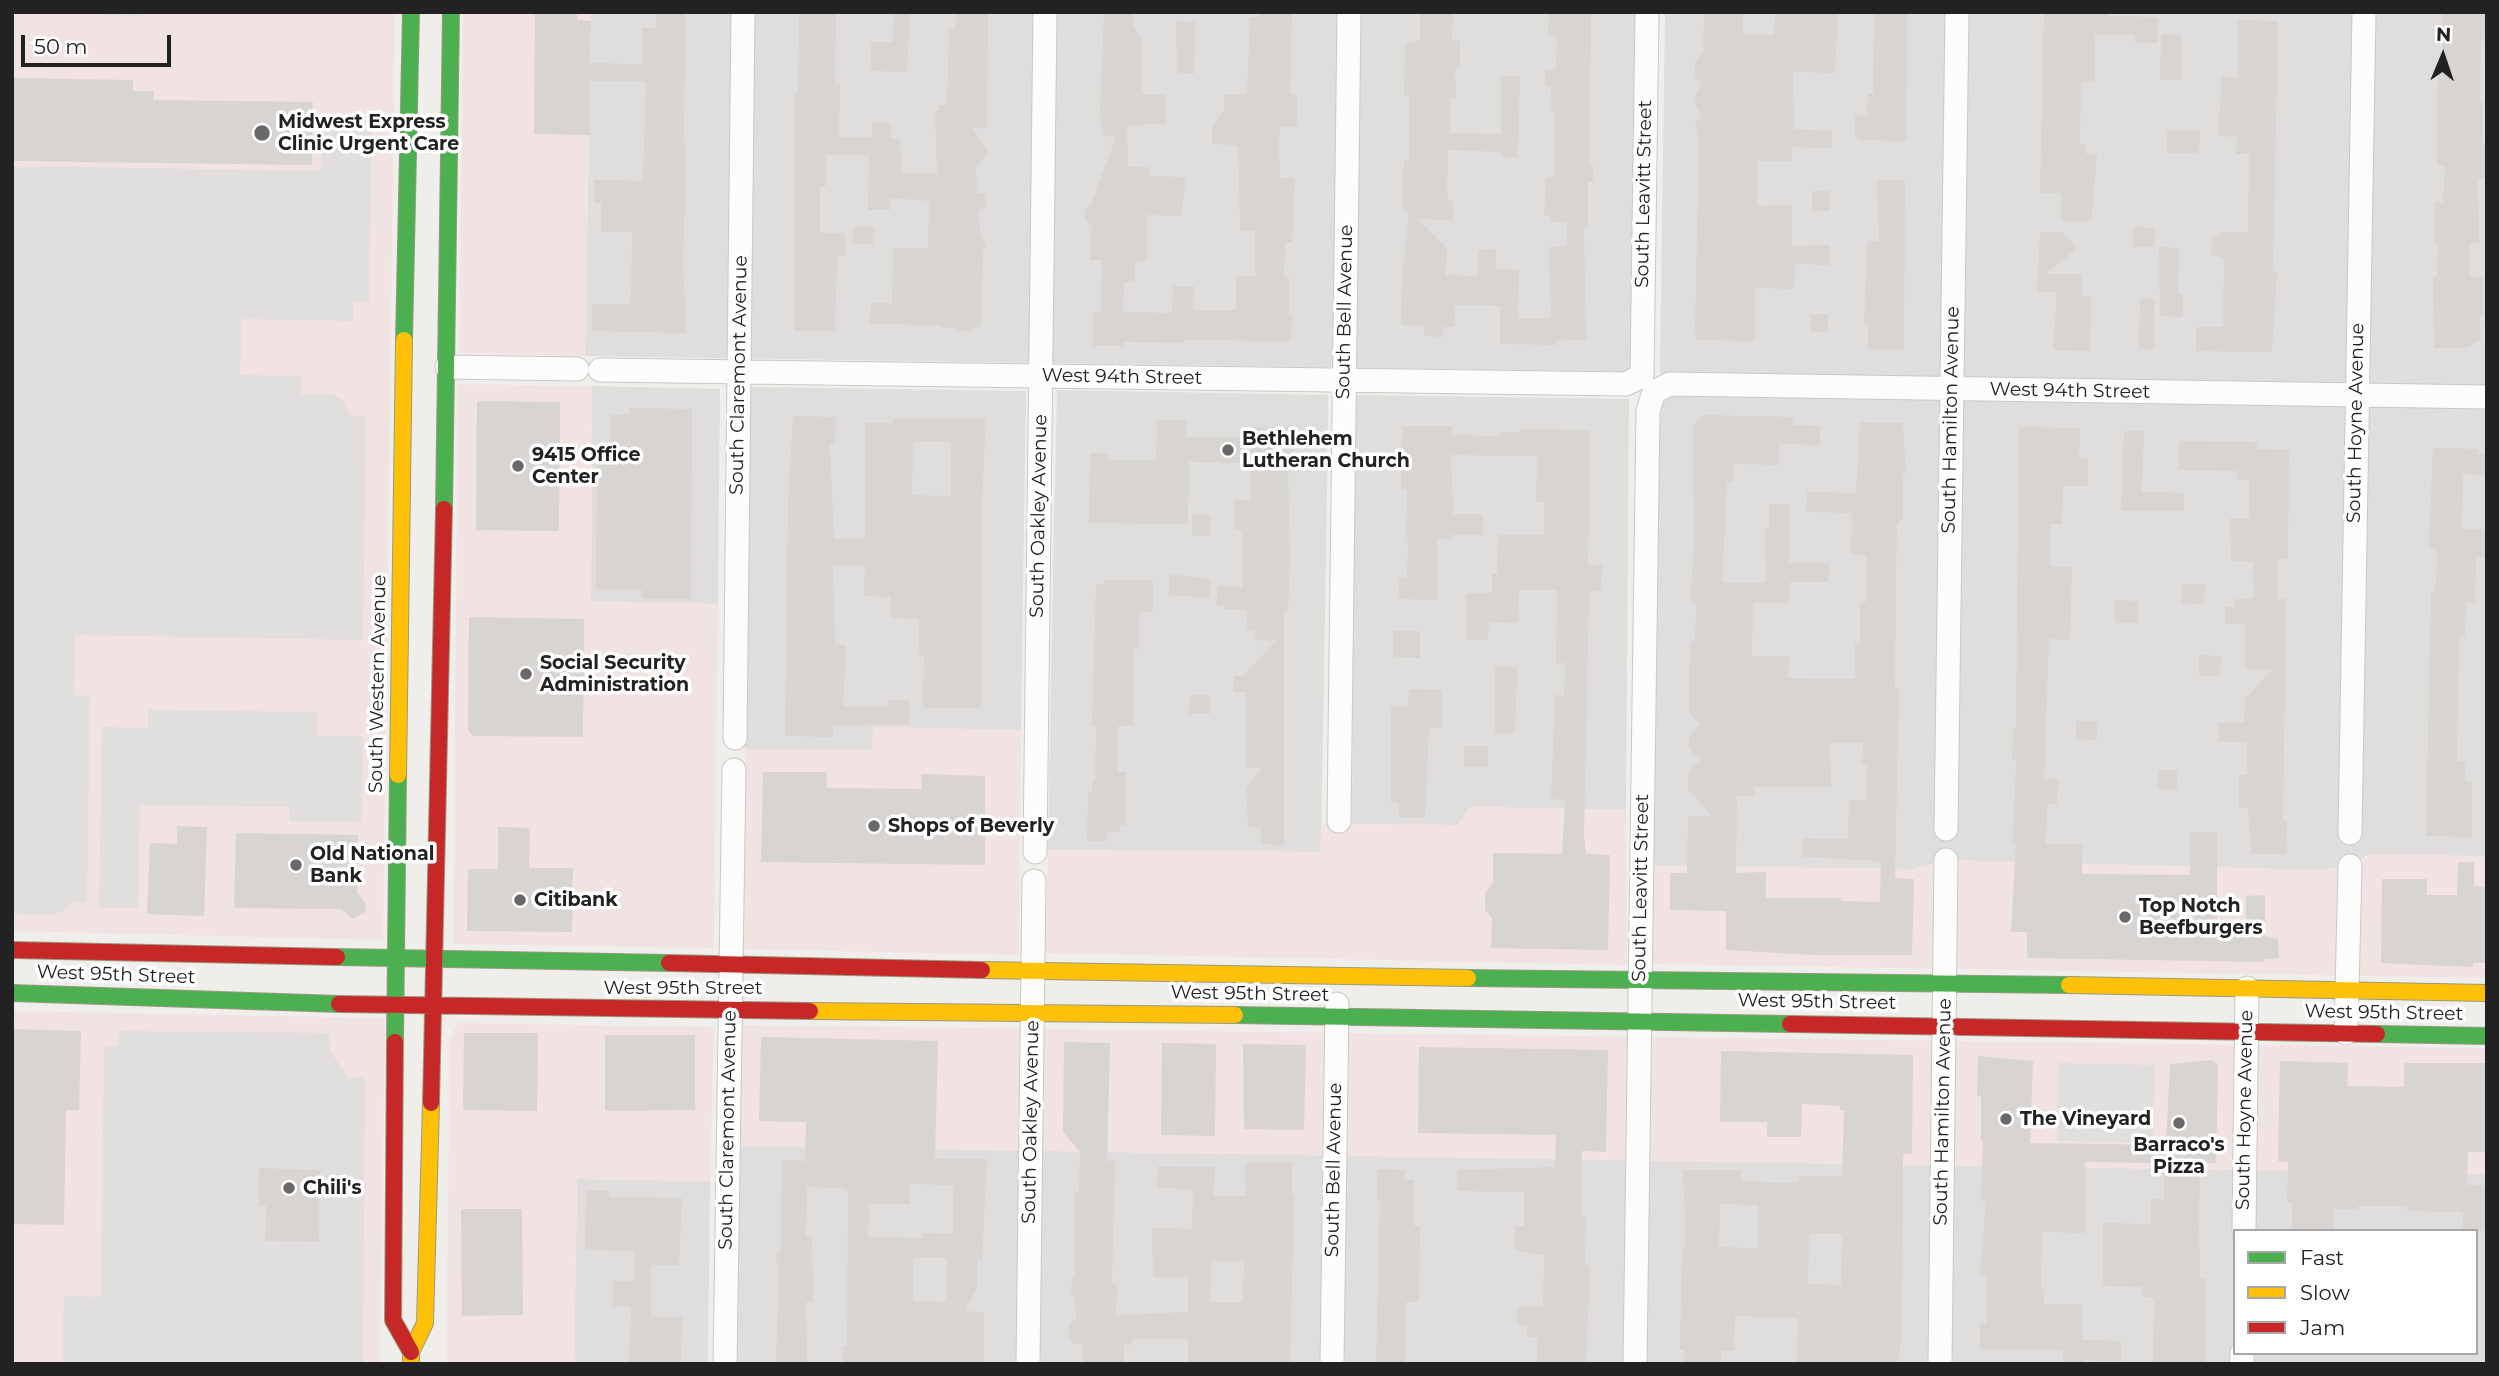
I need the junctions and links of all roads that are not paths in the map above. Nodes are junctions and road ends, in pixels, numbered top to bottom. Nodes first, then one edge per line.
1 (411, 12) edge
2 (451, 12) edge
3 (743, 12) edge
4 (1045, 12) edge
5 (1349, 12) edge
6 (1647, 12) edge
7 (1956, 12) edge
8 (2364, 12) edge
9 (447, 366) junction
10 (577, 369) dead end
11 (600, 369) dead end
12 (739, 371) junction
13 (1041, 376) junction
14 (1344, 380) junction
15 (1951, 388) junction
16 (1643, 391) junction
17 (2356, 395) junction
18 (2487, 397) edge
19 (735, 738) dead end
20 (734, 770) dead end
21 (1339, 821) dead end
22 (1946, 829) dead end
23 (2350, 833) dead end
24 (1035, 852) dead end
25 (1946, 860) dead end
26 (2350, 866) dead end
27 (1034, 881) dead end
28 (12, 950) edge
29 (396, 957) junction
30 (435, 957) junction
31 (730, 964) junction
32 (1033, 970) junction
33 (1337, 977) junction
34 (1639, 979) junction
35 (1945, 982) junction
36 (2247, 988) junction
37 (2347, 990) junction
38 (12, 993) edge
39 (2487, 993) edge
40 (395, 1007) junction
41 (434, 1007) junction
42 (730, 1009) junction
43 (1032, 1012) junction
44 (1336, 1016) junction
45 (1639, 1021) junction
46 (1944, 1025) junction
47 (2247, 1031) junction
48 (2346, 1033) junction
49 (2487, 1036) edge
50 (2244, 1229) edge
51 (411, 1358) edge
52 (725, 1364) edge
53 (1028, 1364) edge
54 (1332, 1364) edge
55 (1635, 1364) edge
56 (1940, 1364) edge

1 - 29 main road, South Western Avenue
2 - 9 main road, South Western Avenue
3 - 12 street, South Claremont Avenue
4 - 13 street, South Oakley Avenue
5 - 14 street, South Bell Avenue
6 - 16 street, South Leavitt Street
7 - 15 street, South Hamilton Avenue
8 - 17 street, South Hoyne Avenue
9 - 10 street
9 - 30 main road, South Western Avenue
11 - 12 street, West 94th Street
12 - 13 street, West 94th Street
12 - 19 street, South Claremont Avenue
13 - 14 street, West 94th Street
13 - 24 street, South Oakley Avenue
14 - 16 street, West 94th Street
14 - 21 street, South Bell Avenue
15 - 16 street, West 94th Street
15 - 17 street, West 94th Street
15 - 22 street, South Hamilton Avenue
16 - 34 street, South Leavitt Street
17 - 18 street, West 94th Street
17 - 23 street, South Hoyne Avenue
20 - 31 street, South Claremont Avenue
25 - 35 street, South Hamilton Avenue
26 - 37 street
27 - 32 street, South Oakley Avenue
28 - 29 main road, West 95th Street
29 - 30 main road, West 95th Street
29 - 40 main road, South Western Avenue
30 - 31 main road, West 95th Street
30 - 41 main road, South Western Avenue
31 - 32 main road, West 95th Street
31 - 42 street, South Claremont Avenue
32 - 33 main road, West 95th Street
32 - 43 street, South Oakley Avenue
33 - 34 main road, West 95th Street
33 - 44 street, South Bell Avenue
34 - 35 main road, West 95th Street
34 - 45 street, South Leavitt Street
35 - 36 main road, West 95th Street
35 - 46 street, South Hamilton Avenue
36 - 37 main road, West 95th Street
36 - 47 street, South Hoyne Avenue
37 - 39 main road, West 95th Street
37 - 48 street
38 - 40 main road, West 95th Street
40 - 41 main road, West 95th Street
40 - 51 main road, South Western Avenue
41 - 42 main road, West 95th Street
41 - 51 main road, South Western Avenue
42 - 43 main road, West 95th Street
42 - 52 street, South Claremont Avenue
43 - 44 main road, West 95th Street
43 - 53 street, South Oakley Avenue
44 - 45 main road, West 95th Street
44 - 54 street, South Bell Avenue
45 - 46 main road, West 95th Street
45 - 55 street, South Leavitt Street
46 - 47 main road, West 95th Street
46 - 56 street, South Hamilton Avenue
47 - 48 main road, West 95th Street
47 - 50 street, South Hoyne Avenue
48 - 49 main road, West 95th Street

